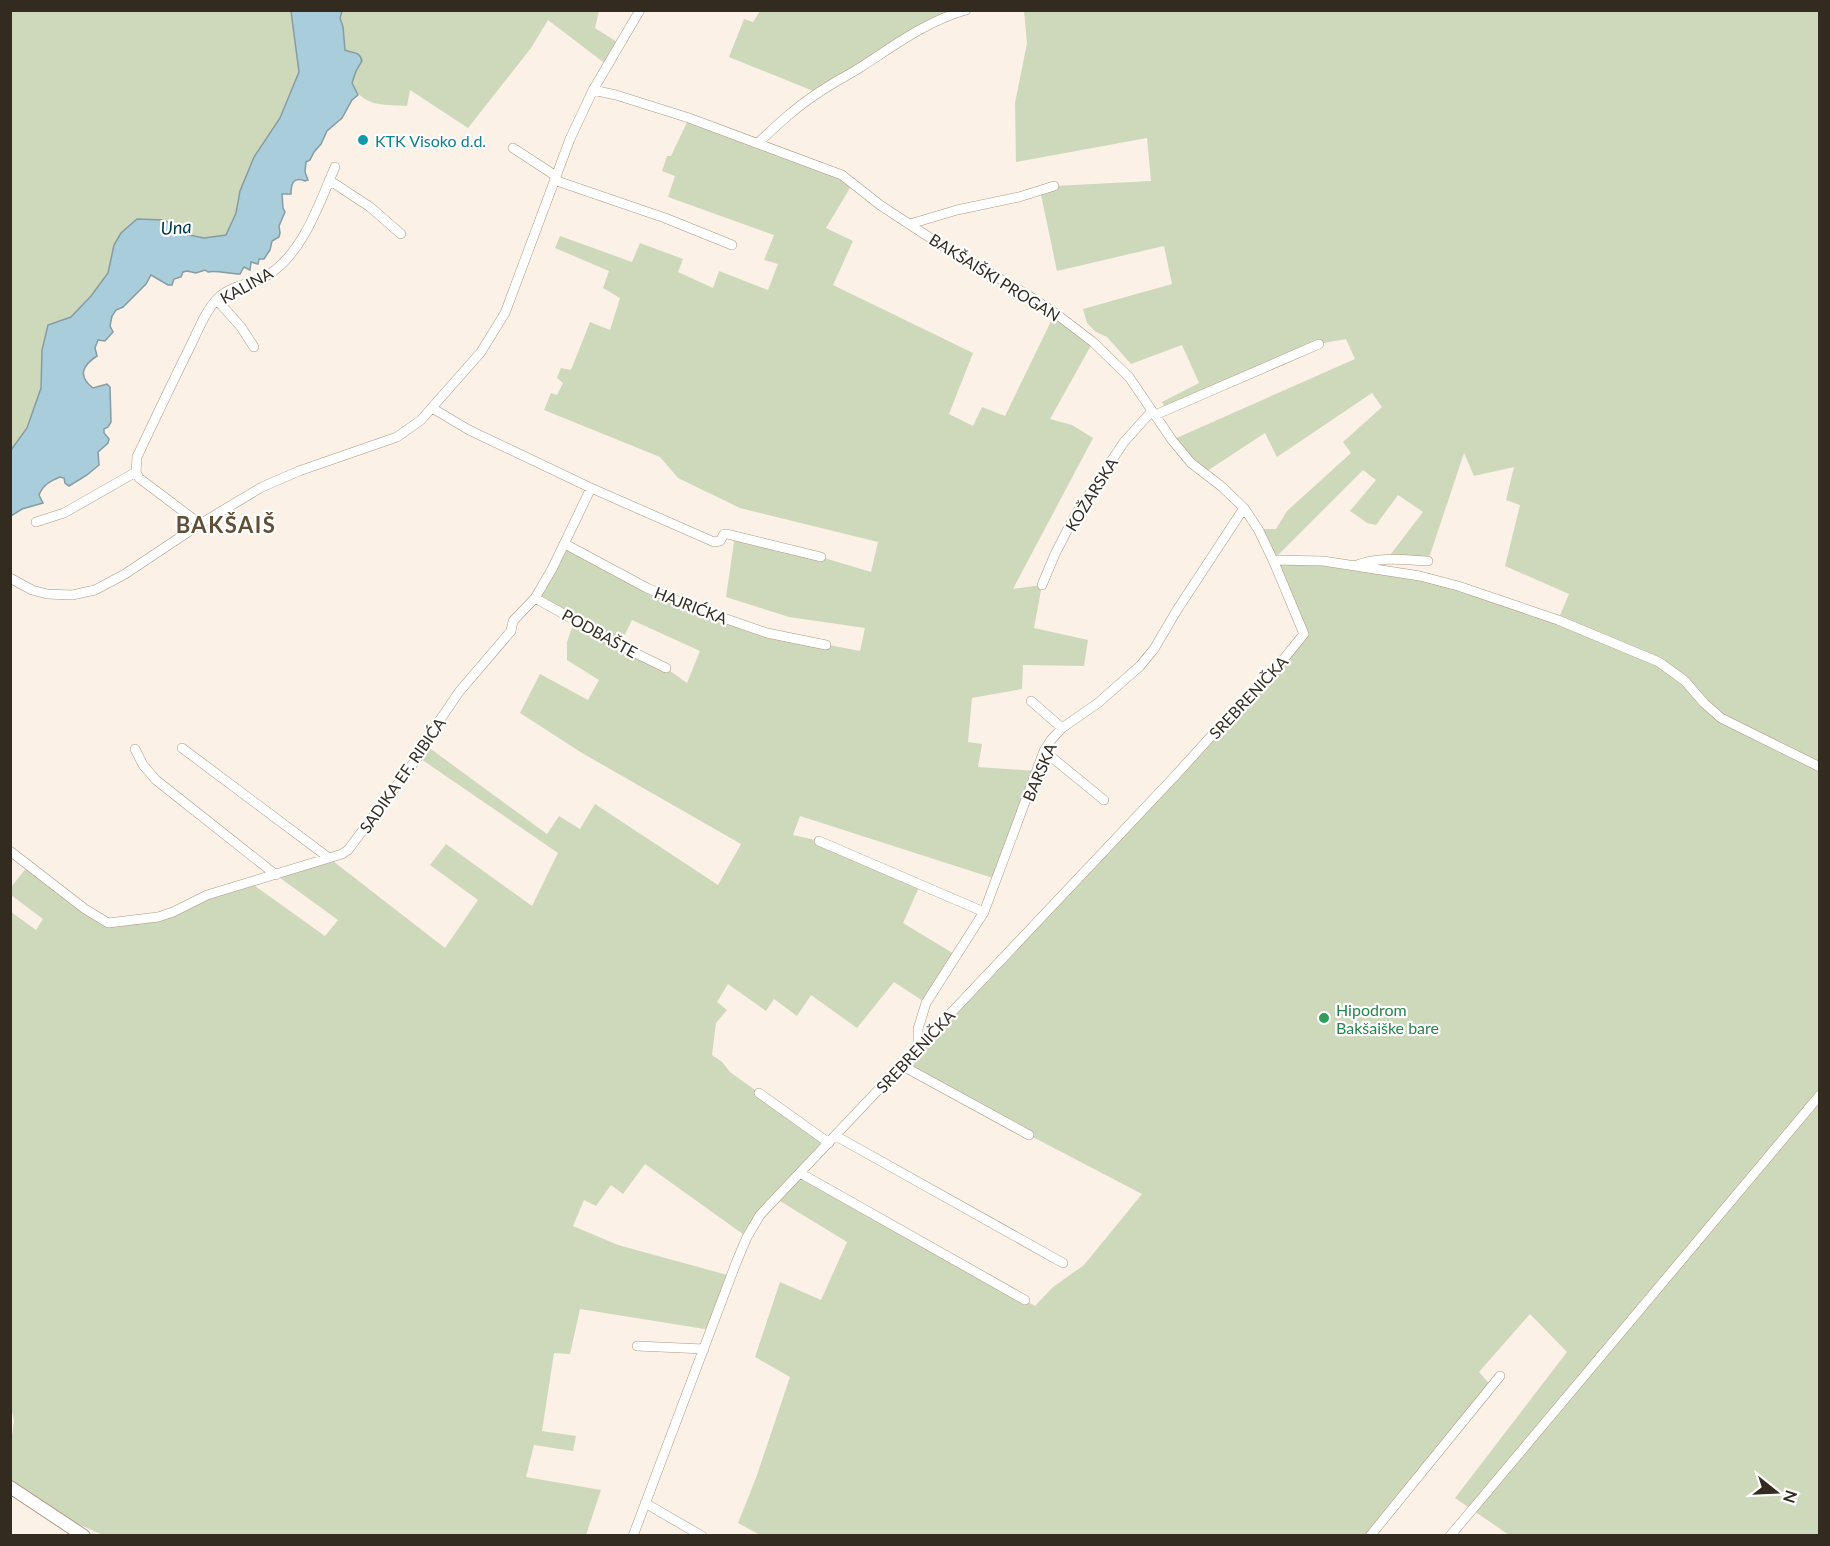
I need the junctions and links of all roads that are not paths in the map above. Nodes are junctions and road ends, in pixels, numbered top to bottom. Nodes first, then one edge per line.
1 (640, 10) edge
2 (966, 10) edge
3 (593, 90) junction
4 (758, 143) junction
5 (513, 148) dead end
6 (335, 167) dead end
7 (555, 178) junction
8 (329, 180) junction
9 (1054, 186) dead end
10 (910, 224) junction
11 (401, 234) dead end
12 (732, 245) dead end
13 (217, 300) junction
14 (1318, 344) dead end
15 (254, 348) dead end
16 (432, 408) junction
17 (1153, 413) junction
18 (136, 472) junction
19 (591, 488) junction
20 (1244, 508) junction
21 (36, 522) dead end
22 (200, 524) junction
23 (565, 544) junction
24 (821, 557) dead end
25 (1273, 560) junction
26 (1428, 561) dead end
27 (1355, 566) junction
28 (10, 578) edge
29 (1042, 585) dead end
30 (536, 598) junction
31 (1304, 634) joint
32 (826, 645) dead end
33 (666, 668) dead end
34 (1032, 701) dead end
35 (1062, 728) junction
36 (182, 748) dead end
37 (135, 750) dead end
38 (1044, 752) junction
39 (1820, 767) edge
40 (1104, 800) dead end
41 (819, 841) dead end
42 (10, 851) edge
43 (329, 858) junction
44 (276, 875) junction
45 (984, 912) junction
46 (918, 1047) junction
47 (901, 1065) junction
48 (759, 1093) dead end
49 (1820, 1095) edge
50 (1029, 1135) dead end
51 (836, 1136) junction
52 (829, 1143) junction
53 (800, 1173) junction
54 (1064, 1263) dead end
55 (1025, 1300) dead end
56 (637, 1346) dead end
57 (704, 1349) junction
58 (1500, 1376) dead end
59 (10, 1487) edge
60 (645, 1503) junction
61 (84, 1536) edge
62 (633, 1536) edge
63 (702, 1536) edge
64 (1370, 1536) edge
65 (1450, 1536) edge

1 - 3 street
2 - 4 street
3 - 4 street, BAKŠAIŠKI PROGAN
3 - 7 street
4 - 10 street, BAKŠAIŠKI PROGAN
5 - 7 street
6 - 8 street, KALINA
7 - 12 street
7 - 16 street
8 - 11 street
8 - 13 street, KALINA
9 - 10 street
10 - 17 street, BAKŠAIŠKI PROGAN
13 - 15 street
13 - 18 street, KALINA
14 - 17 street
16 - 19 street
16 - 22 street
17 - 20 street, BAKŠAIŠKI PROGAN
17 - 29 street, KOŽARSKA
18 - 21 street
18 - 22 street
19 - 23 street, SADIKA EF. RIBIĆA
19 - 24 street
20 - 25 street, BAKŠAIŠKI PROGAN
20 - 35 street, BARSKA
22 - 28 street
23 - 30 street, SADIKA EF. RIBIĆA
23 - 32 street, HAJRIĆKA
25 - 27 street
25 - 31 street, BAKŠAIŠKI PROGAN
26 - 27 street
27 - 39 street
30 - 33 street, PODBAŠTE
30 - 43 street, SADIKA EF. RIBIĆA
31 - 46 street, SREBRENIČKA
34 - 35 street
35 - 38 street, BARSKA
36 - 43 street
37 - 44 street
38 - 40 street
38 - 45 street, BARSKA
41 - 45 street
42 - 44 street, SADIKA EF. RIBIĆA
43 - 44 street, SADIKA EF. RIBIĆA
45 - 46 street, BARSKA
46 - 47 street, SREBRENIČKA
47 - 50 street
47 - 51 street, SREBRENIČKA
48 - 52 street
49 - 65 street
51 - 52 street, SREBRENIČKA
51 - 54 street
52 - 53 street, SREBRENIČKA
53 - 55 street
53 - 57 street, SREBRENIČKA
56 - 57 street
57 - 60 street, SREBRENIČKA
58 - 64 street
59 - 61 main road
60 - 62 street, SREBRENIČKA
60 - 63 street

